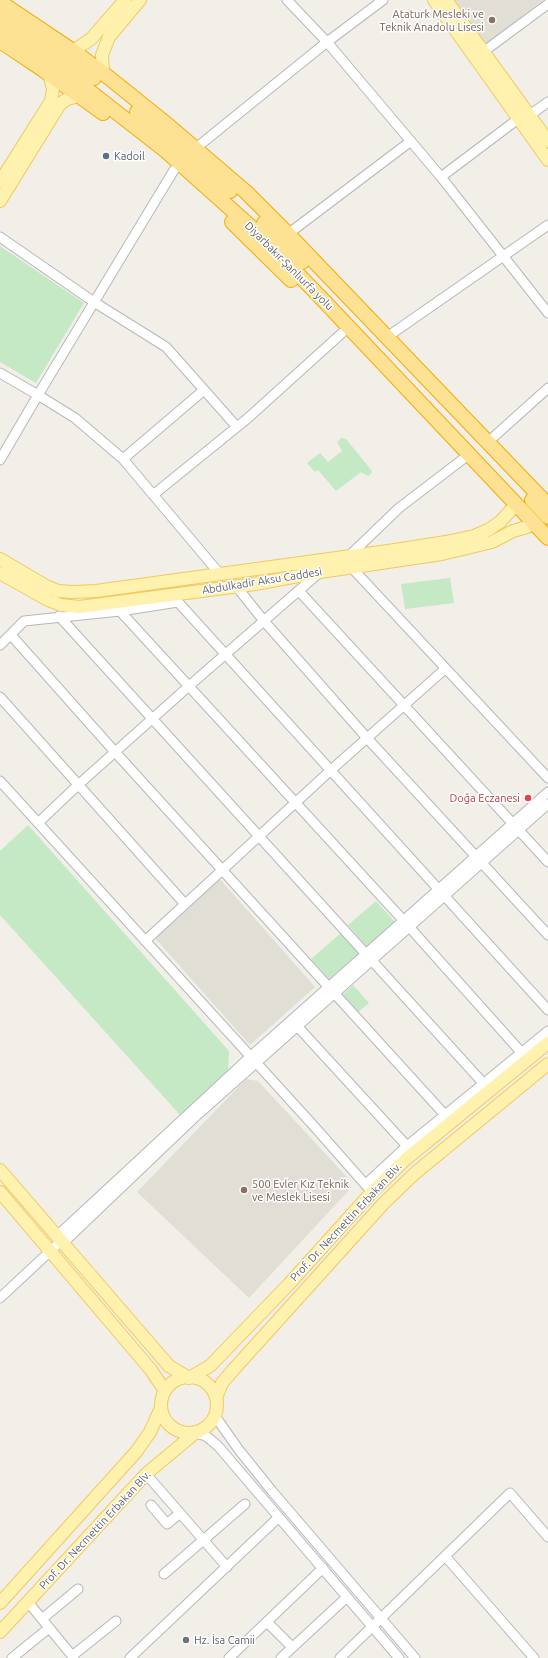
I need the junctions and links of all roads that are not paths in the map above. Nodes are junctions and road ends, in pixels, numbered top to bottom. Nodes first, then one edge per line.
1 (125, 0) edge
2 (140, 0) edge
3 (287, 0) edge
4 (383, 0) edge
5 (434, 0) edge
6 (446, 0) edge
7 (0, 2) edge
8 (548, 4) edge
9 (0, 15) edge
10 (0, 27) edge
11 (96, 32) junction
12 (108, 37) junction
13 (0, 41) edge
14 (327, 42) junction
15 (73, 51) junction
16 (483, 52) junction
17 (103, 73) junction
18 (49, 74) junction
19 (80, 96) junction
20 (548, 102) edge
21 (524, 117) junction
22 (411, 141) junction
23 (548, 141) edge
24 (196, 148) junction
25 (548, 160) edge
26 (174, 170) junction
27 (442, 177) junction
28 (0, 182) edge
29 (0, 201) edge
30 (548, 225) edge
31 (288, 234) junction
32 (0, 237) edge
33 (503, 256) junction
34 (94, 302) junction
35 (548, 313) edge
36 (342, 333) junction
37 (387, 337) junction
38 (0, 374) edge
39 (548, 388) edge
40 (204, 390) junction
41 (38, 394) junction
42 (237, 427) junction
43 (488, 442) junction
44 (123, 459) junction
45 (463, 459) junction
46 (0, 460) edge
47 (153, 495) junction
48 (548, 505) edge
49 (512, 510) junction
50 (548, 518) edge
51 (500, 522) junction
52 (527, 527) junction
53 (500, 538) junction
54 (548, 538) edge
55 (548, 548) edge
56 (350, 555) junction
57 (0, 559) edge
58 (352, 568) junction
59 (320, 572) junction
60 (0, 573) edge
61 (219, 573) junction
62 (236, 586) junction
63 (299, 591) junction
64 (119, 606) junction
65 (59, 616) junction
66 (264, 621) junction
67 (11, 635) junction
68 (0, 645) edge
69 (225, 655) junction
70 (445, 669) junction
71 (189, 686) junction
72 (0, 697) edge
73 (404, 704) junction
74 (152, 719) junction
75 (367, 738) junction
76 (115, 752) junction
77 (330, 770) junction
78 (548, 778) edge
79 (0, 781) edge
80 (78, 785) junction
81 (548, 792) edge
82 (296, 803) junction
83 (548, 804) edge
84 (38, 823) junction
85 (516, 826) junction
86 (259, 837) junction
87 (475, 855) junction
88 (482, 862) junction
89 (548, 862) edge
90 (222, 870) junction
91 (439, 888) junction
92 (445, 896) junction
93 (184, 903) junction
94 (403, 920) junction
95 (409, 928) junction
96 (548, 935) edge
97 (145, 941) junction
98 (369, 958) junction
99 (332, 991) junction
100 (548, 1010) edge
101 (298, 1027) junction
102 (548, 1031) edge
103 (548, 1043) edge
104 (521, 1052) junction
105 (254, 1059) junction
106 (548, 1064) edge
107 (484, 1084) junction
108 (444, 1115) junction
109 (407, 1146) junction
110 (0, 1170) edge
111 (369, 1188) junction
112 (0, 1192) edge
113 (60, 1240) junction
114 (50, 1251) junction
115 (0, 1298) edge
116 (189, 1378) junction
117 (166, 1391) junction
118 (216, 1398) junction
119 (162, 1408) junction
120 (215, 1416) junction
121 (195, 1433) junction
122 (146, 1474) junction
123 (245, 1504) dead end
124 (151, 1505) dead end
125 (180, 1513) junction
126 (279, 1516) junction
127 (548, 1537) edge
128 (204, 1540) junction
129 (445, 1556) junction
130 (227, 1567) junction
131 (323, 1568) junction
132 (164, 1574) dead end
133 (78, 1589) dead end
134 (347, 1597) junction
135 (28, 1602) junction
136 (0, 1603) edge
137 (381, 1618) junction
138 (42, 1619) junction
139 (116, 1621) dead end
140 (267, 1622) junction
141 (372, 1627) junction
142 (49, 1628) junction
143 (0, 1632) edge
144 (292, 1647) junction
145 (73, 1657) edge
146 (12, 1658) edge
147 (130, 1658) edge
148 (229, 1658) edge
149 (281, 1658) edge
150 (340, 1658) edge
151 (399, 1658) edge
152 (415, 1658) edge
153 (534, 1658) edge

1 - 11 main road
2 - 12 main road
3 - 14 street
4 - 14 street
5 - 21 main road
6 - 16 main road
7 - 15 highway
8 - 16 street
9 - 50 highway, Diyarbakır-Şanlıurfa yolu
10 - 54 highway, Diyarbakır-Şanlıurfa yolu
11 - 12 main road
11 - 15 main road
12 - 17 main road
13 - 18 highway
14 - 22 street
14 - 24 street
15 - 17 highway
16 - 21 main road
17 - 24 highway
18 - 19 highway
18 - 28 main road
19 - 26 highway
19 - 29 main road
20 - 21 street
21 - 23 main road
21 - 25 main road
21 - 27 street
22 - 27 street
22 - 31 street
24 - 31 highway
26 - 34 street
26 - 36 highway
27 - 33 street
30 - 33 street
31 - 37 highway
32 - 34 street
33 - 35 street
33 - 37 street
34 - 40 street
34 - 41 street
36 - 42 street
36 - 45 highway
37 - 43 highway
38 - 41 street
39 - 43 street
40 - 42 street
40 - 44 street
41 - 44 street
41 - 46 street
42 - 47 street
43 - 48 highway
44 - 47 street
45 - 49 highway
45 - 56 street
47 - 61 street
49 - 51 main road, Abdulkadir Aksu Caddesi
49 - 52 highway
51 - 53 main road
51 - 56 main road, Abdulkadir Aksu Caddesi
52 - 53 main road, Abdulkadir Aksu Caddesi
52 - 55 highway
53 - 58 main road, Abdulkadir Aksu Caddesi
56 - 61 main road, Abdulkadir Aksu Caddesi
57 - 61 main road, Abdulkadir Aksu Caddesi
58 - 59 main road, Abdulkadir Aksu Caddesi
58 - 70 street
59 - 62 main road, Abdulkadir Aksu Caddesi
59 - 63 street
60 - 64 main road, Abdulkadir Aksu Caddesi
62 - 64 main road, Abdulkadir Aksu Caddesi
62 - 66 street
63 - 66 street
63 - 73 street
64 - 65 street
64 - 69 street
64 - 71 street
65 - 67 street
65 - 74 street
66 - 69 street
66 - 75 street
67 - 68 street
67 - 76 street
69 - 71 street
69 - 77 street
70 - 73 street
70 - 78 street
71 - 74 street
71 - 82 street
72 - 80 street
73 - 75 street
73 - 85 street
74 - 76 street
74 - 86 street
75 - 77 street
75 - 87 street
76 - 80 street
76 - 90 street
77 - 82 street
77 - 91 street
79 - 84 street
80 - 84 street
80 - 93 street
81 - 85 street
82 - 86 street
82 - 94 street
83 - 85 street
84 - 97 street
85 - 87 street
85 - 88 street
85 - 89 street
86 - 90 street
86 - 98 street
87 - 88 street
87 - 91 street
88 - 92 street
88 - 96 street
90 - 93 street
90 - 99 street
91 - 92 street
91 - 94 street
92 - 95 street
92 - 100 street
93 - 97 street
94 - 95 street
94 - 98 street
95 - 98 street
95 - 104 street
97 - 105 street
98 - 99 street
98 - 107 street
99 - 101 street
99 - 105 street
99 - 108 street
101 - 105 street
101 - 109 street
102 - 104 street
103 - 111 main road, Prof. Dr. Necmettin Erbakan Blv.
104 - 107 street
105 - 111 street
105 - 113 street
106 - 118 main road, Prof. Dr. Necmettin Erbakan Blv.
107 - 108 street
108 - 109 street
109 - 111 street
110 - 113 main road
111 - 116 main road, Prof. Dr. Necmettin Erbakan Blv.
112 - 114 main road
113 - 114 street
113 - 116 main road
114 - 115 street
114 - 117 main road
116 - 117 main road
116 - 118 main road
117 - 119 main road
118 - 120 main road
119 - 121 main road
119 - 136 main road, Prof. Dr. Necmettin Erbakan Blv.
120 - 121 main road
120 - 137 street
121 - 122 main road, Prof. Dr. Necmettin Erbakan Blv.
121 - 126 street
122 - 125 street
122 - 135 main road, Prof. Dr. Necmettin Erbakan Blv.
123 - 128 street
124 - 125 street
125 - 128 street
126 - 130 street
126 - 131 street
127 - 129 street
128 - 130 street
128 - 132 street
129 - 137 street
129 - 153 street
130 - 147 street
131 - 134 street
131 - 140 street
133 - 138 street
134 - 141 street
134 - 144 street
135 - 138 street
135 - 143 main road, Prof. Dr. Necmettin Erbakan Blv.
137 - 141 street
137 - 152 street
138 - 142 street
139 - 145 street
140 - 144 street
140 - 148 street
141 - 150 street
141 - 151 street
142 - 145 street
142 - 146 street
144 - 149 street

